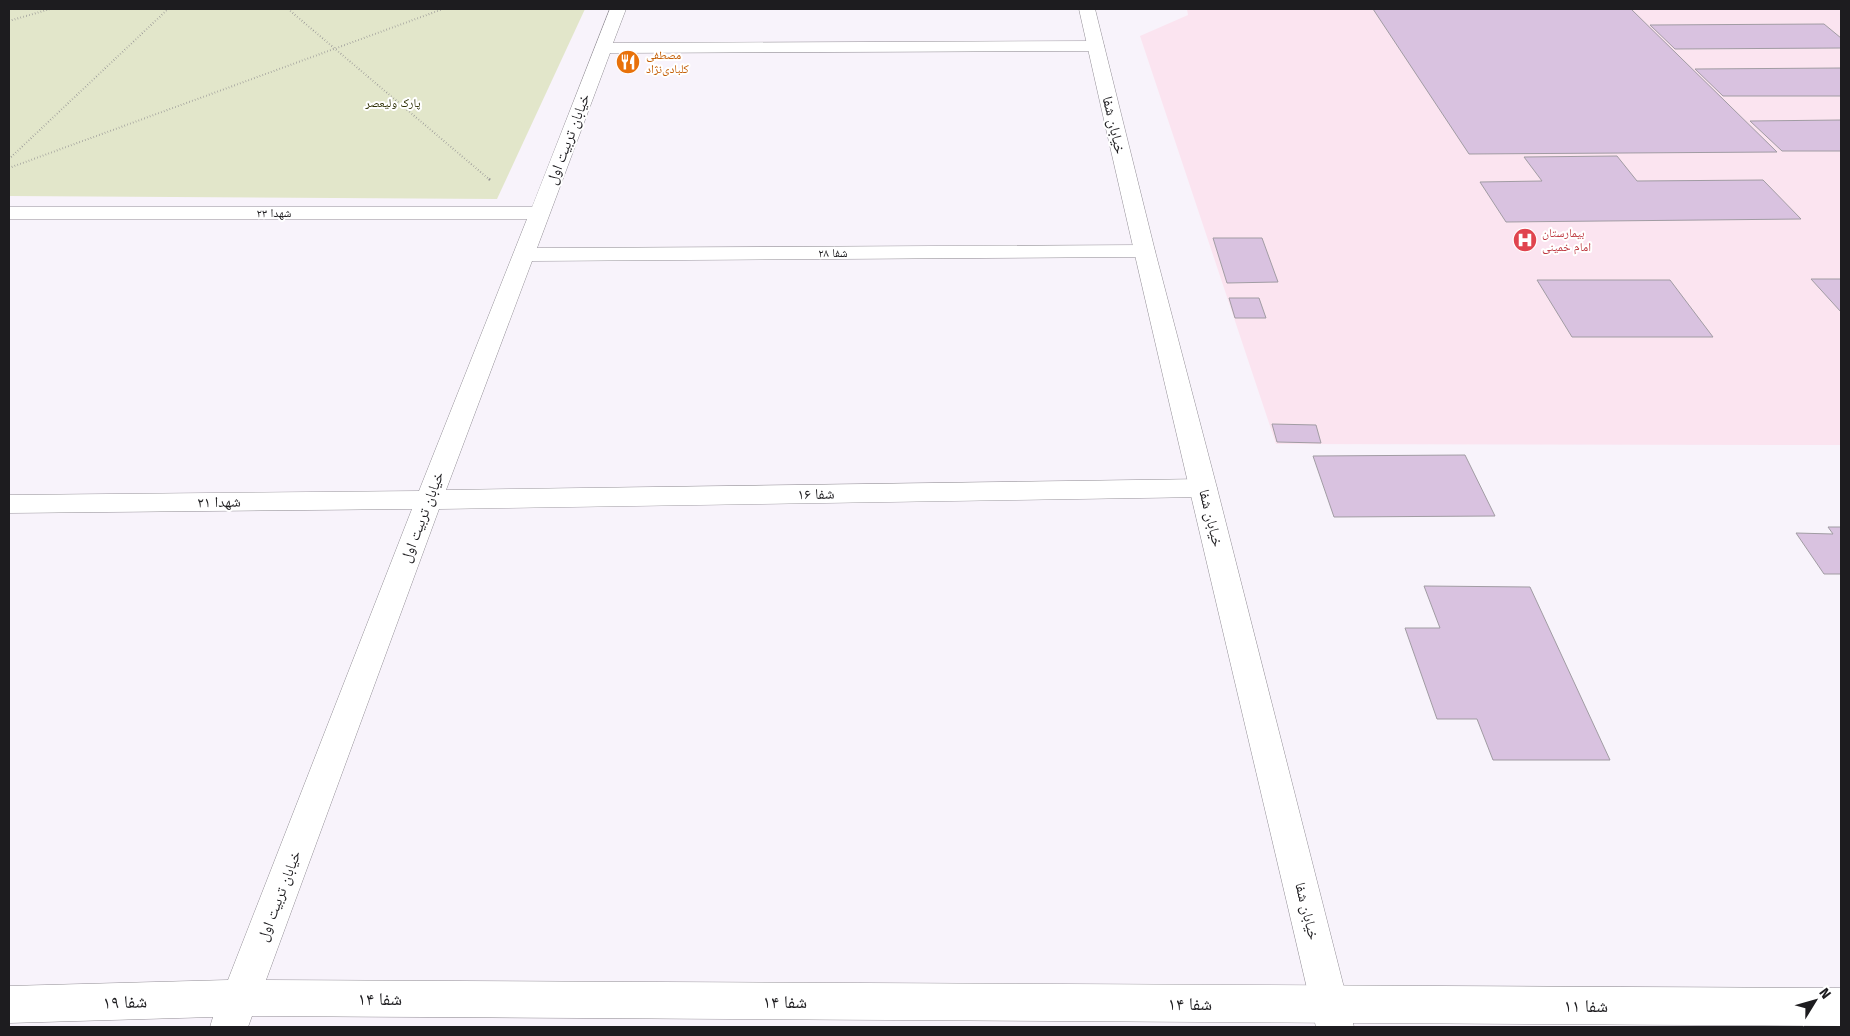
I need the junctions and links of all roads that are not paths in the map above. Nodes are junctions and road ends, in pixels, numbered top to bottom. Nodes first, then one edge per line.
1 (618, 9) edge
2 (1087, 9) edge
3 (1096, 46) junction
4 (603, 48) junction
5 (9, 213) edge
6 (539, 213) junction
7 (1144, 251) junction
8 (523, 255) junction
9 (1204, 488) junction
10 (429, 500) junction
11 (9, 504) edge
12 (9, 1005) edge
13 (1841, 1007) edge
14 (235, 1013) edge
15 (1332, 1016) edge

1 - 4 street, خیابان تربیت اول
2 - 3 street, خیابان شفا
3 - 4 street
3 - 7 street, خیابان شفا
4 - 6 street, خیابان تربیت اول
5 - 6 street, شهدا ۲۳
6 - 8 street, خیابان تربیت اول
7 - 8 street, شفا ۲۸
7 - 9 street, خیابان شفا
8 - 10 street, خیابان تربیت اول
9 - 10 street, شفا ۱۶
9 - 15 street, خیابان شفا
10 - 11 street, شهدا ۲۱
10 - 14 street, خیابان تربیت اول
12 - 14 street, شفا ۱۹
13 - 15 street, شفا ۱۱
14 - 15 street, شفا ۱۴

